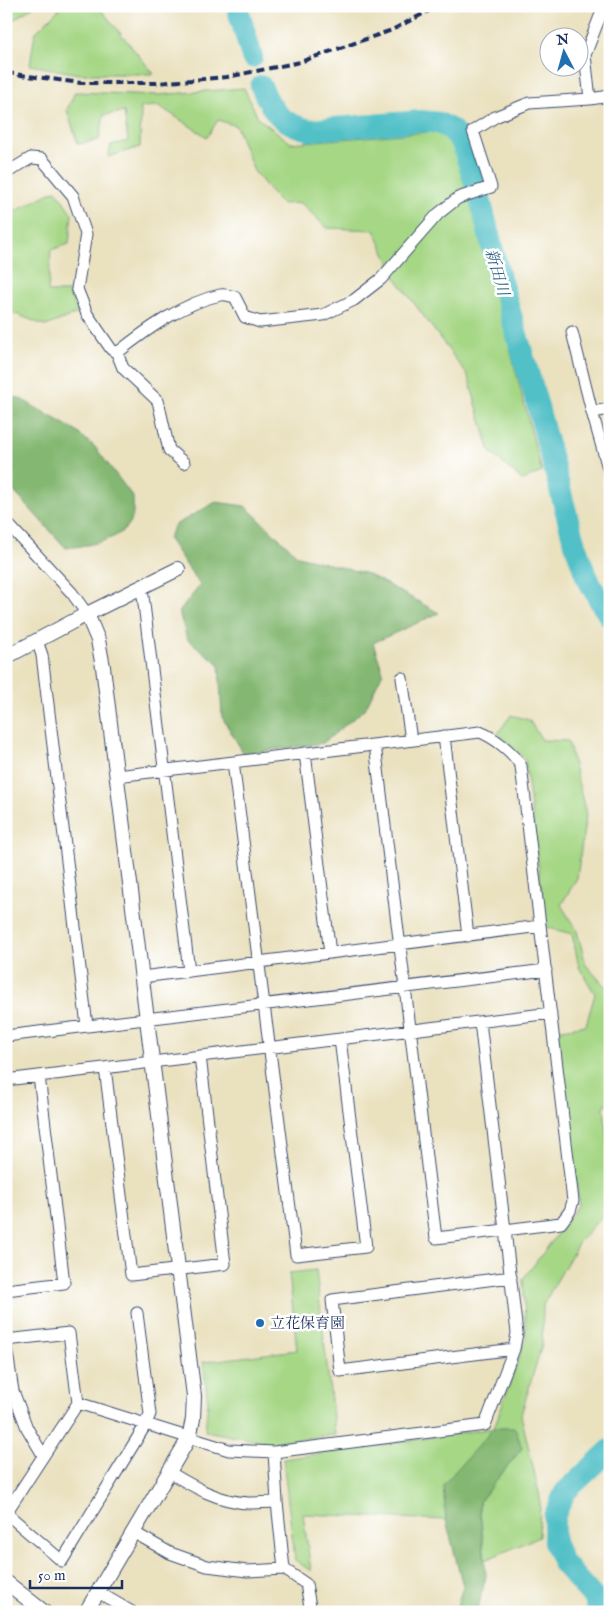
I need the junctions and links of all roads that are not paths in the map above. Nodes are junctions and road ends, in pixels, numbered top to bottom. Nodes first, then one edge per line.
1 (604, 6) edge
2 (610, 96) edge
3 (590, 99) junction
4 (6, 174) edge
5 (572, 332) dead end
6 (117, 353) junction
7 (610, 410) edge
8 (592, 412) junction
9 (184, 463) dead end
10 (610, 476) edge
11 (6, 522) edge
12 (178, 568) dead end
13 (139, 588) junction
14 (87, 614) junction
15 (37, 641) junction
16 (6, 658) edge
17 (402, 678) dead end
18 (444, 736) junction
19 (411, 740) junction
20 (375, 744) junction
21 (304, 753) junction
22 (233, 762) junction
23 (164, 770) junction
24 (117, 776) junction
25 (540, 926) junction
26 (468, 936) junction
27 (400, 944) junction
28 (330, 953) junction
29 (258, 962) junction
30 (546, 970) junction
31 (189, 971) junction
32 (142, 977) junction
33 (405, 988) junction
34 (264, 1005) junction
35 (551, 1013) junction
36 (147, 1019) junction
37 (480, 1022) junction
38 (87, 1026) junction
39 (410, 1030) junction
40 (6, 1036) edge
41 (340, 1039) junction
42 (270, 1048) junction
43 (200, 1056) junction
44 (152, 1062) junction
45 (105, 1068) junction
46 (39, 1076) junction
47 (6, 1080) edge
48 (505, 1230) junction
49 (178, 1269) junction
50 (511, 1276) junction
51 (6, 1290) edge
52 (137, 1313) dead end
53 (6, 1340) edge
54 (6, 1346) edge
55 (514, 1349) junction
56 (78, 1403) junction
57 (146, 1424) junction
58 (189, 1438) junction
59 (274, 1452) junction
60 (42, 1456) junction
61 (169, 1472) junction
62 (276, 1502) junction
63 (6, 1513) edge
64 (133, 1532) junction
65 (284, 1569) junction
66 (6, 1582) edge
67 (98, 1592) junction
68 (44, 1612) edge
69 (86, 1612) edge
70 (132, 1612) edge
71 (311, 1612) edge

1 - 3 street
2 - 3 street
3 - 6 street
4 - 6 street
5 - 8 street
6 - 9 street
7 - 8 street
8 - 10 street
11 - 14 street
12 - 13 street
13 - 14 street
13 - 23 street
14 - 15 street
14 - 24 street
15 - 16 street
15 - 38 street
17 - 19 street
18 - 19 street
18 - 25 street
18 - 26 street
19 - 20 street
20 - 21 street
20 - 27 street
21 - 22 street
21 - 28 street
22 - 23 street
22 - 29 street
23 - 24 street
23 - 31 street
24 - 32 street
25 - 26 street
25 - 30 street
26 - 27 street
27 - 28 street
27 - 33 street
28 - 29 street
29 - 31 street
29 - 34 street
30 - 33 street
30 - 35 street
31 - 32 street
32 - 36 street
33 - 34 street
33 - 39 street
34 - 36 street
34 - 42 street
35 - 37 street
35 - 48 street
36 - 38 street
36 - 44 street
37 - 39 street
37 - 48 street
38 - 40 street
39 - 41 street
39 - 48 street
41 - 42 street
41 - 42 street
42 - 43 street
43 - 44 street
43 - 49 street
44 - 45 street
44 - 49 street
45 - 46 street
45 - 49 street
46 - 47 street
46 - 51 street
48 - 50 street
49 - 58 street
50 - 55 street
50 - 55 street
52 - 57 street
53 - 56 street
54 - 60 street
55 - 59 street
56 - 57 street
56 - 60 street
57 - 58 street
57 - 63 street
58 - 59 street
58 - 61 street
59 - 62 street
60 - 63 street
61 - 62 street
61 - 64 street
62 - 65 street
64 - 65 street
64 - 67 street
65 - 71 street
66 - 68 street
67 - 69 street
67 - 70 street

